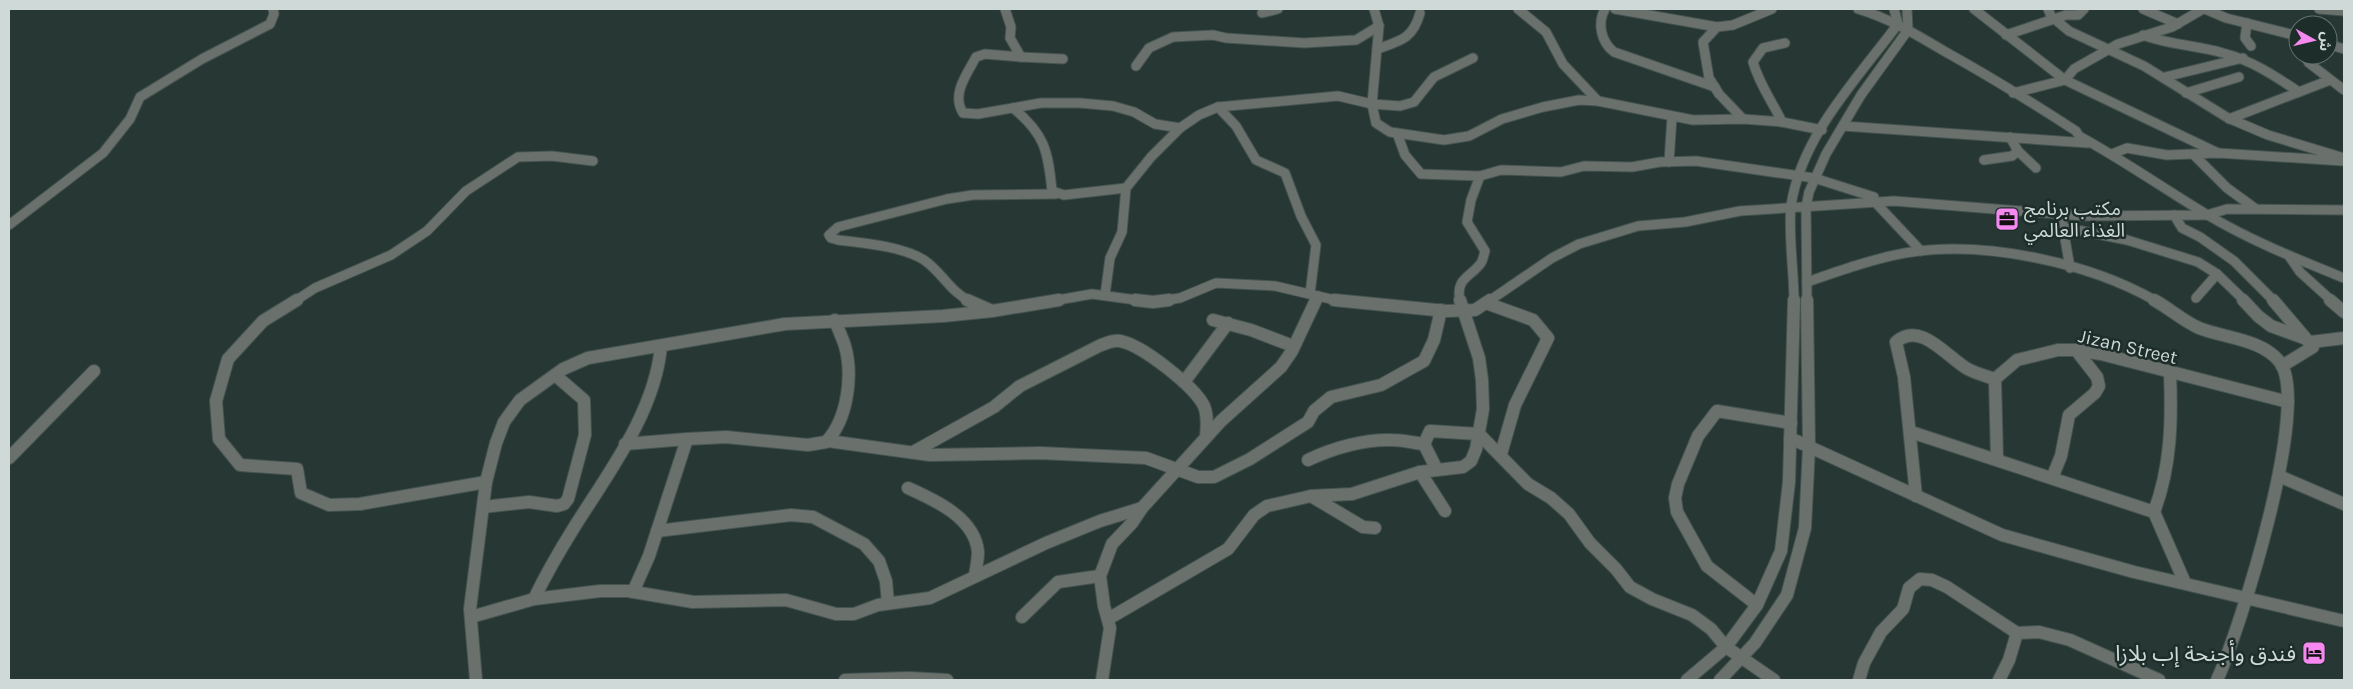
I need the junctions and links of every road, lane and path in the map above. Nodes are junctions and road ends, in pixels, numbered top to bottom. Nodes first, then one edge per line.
1 (273, 9) edge
2 (1005, 9) edge
3 (1278, 9) edge
4 (1518, 9) edge
5 (1605, 9) edge
6 (1615, 9) edge
7 (1772, 9) edge
8 (1858, 9) edge
9 (1894, 9) edge
10 (1907, 9) edge
11 (1974, 9) edge
12 (2048, 9) edge
13 (2084, 9) edge
14 (2143, 9) edge
15 (2204, 9) edge
16 (2319, 9) edge
17 (1373, 10) edge
18 (2344, 11) edge
19 (1262, 12) dead end
20 (1420, 13) dead end
21 (2052, 20) junction
22 (2178, 24) junction
23 (2246, 24) junction
24 (1379, 26) junction
25 (1717, 27) junction
26 (1904, 29) junction
27 (2288, 33) edge
28 (2006, 35) junction
29 (2143, 35) junction
30 (1785, 43) dead end
31 (2252, 46) dead end
32 (1377, 49) junction
33 (2106, 50) junction
34 (1021, 57) junction
35 (1473, 58) dead end
36 (2243, 58) junction
37 (1063, 59) dead end
38 (2311, 65) edge
39 (1136, 66) dead end
40 (2165, 77) junction
41 (2239, 78) dead end
42 (2065, 80) junction
43 (2330, 80) junction
44 (1715, 88) junction
45 (2344, 90) edge
46 (2299, 92) junction
47 (2014, 93) junction
48 (2186, 93) junction
49 (1598, 101) junction
50 (1372, 104) junction
51 (1218, 107) junction
52 (1013, 108) junction
53 (1672, 117) junction
54 (1743, 119) junction
55 (2229, 119) junction
56 (1782, 122) junction
57 (1843, 126) junction
58 (1180, 128) junction
59 (1822, 130) junction
60 (1397, 133) junction
61 (2010, 138) junction
62 (2090, 143) junction
63 (2018, 151) junction
64 (2218, 153) junction
65 (2112, 154) junction
66 (2194, 154) junction
67 (1984, 160) dead end
68 (2344, 160) edge
69 (593, 161) dead end
70 (1669, 162) junction
71 (2036, 168) dead end
72 (1798, 175) junction
73 (1480, 176) junction
74 (1814, 178) junction
75 (1126, 188) junction
76 (1056, 194) junction
77 (1874, 201) junction
78 (1894, 201) junction
79 (1790, 208) junction
80 (1806, 208) junction
81 (2256, 209) junction
82 (2344, 210) edge
83 (2062, 214) junction
84 (2174, 215) junction
85 (2207, 215) junction
86 (9, 225) edge
87 (2062, 227) junction
88 (1921, 251) junction
89 (2289, 256) junction
90 (2070, 268) junction
91 (2217, 274) junction
92 (2344, 278) edge
93 (1808, 282) junction
94 (1105, 295) junction
95 (1314, 295) junction
96 (2196, 298) dead end
97 (1486, 302) junction
98 (1440, 310) junction
99 (992, 311) junction
100 (1463, 312) junction
101 (2344, 312) edge
102 (835, 320) junction
103 (1213, 320) dead end
104 (1228, 323) junction
105 (2344, 338) edge
106 (2307, 340) junction
107 (661, 346) junction
108 (1293, 346) junction
109 (2076, 350) junction
110 (2282, 366) junction
111 (94, 371) dead end
112 (554, 374) junction
113 (2170, 374) junction
114 (1994, 379) junction
115 (1184, 382) junction
116 (2288, 402) junction
117 (1791, 423) junction
118 (1911, 432) junction
119 (1479, 434) junction
120 (1206, 437) junction
121 (1790, 438) junction
122 (687, 439) junction
123 (828, 441) junction
124 (625, 444) junction
125 (1424, 444) junction
126 (1809, 448) junction
127 (915, 451) junction
128 (1501, 454) junction
129 (9, 458) edge
130 (1997, 459) junction
131 (1308, 460) dead end
132 (1179, 470) junction
133 (1437, 470) junction
134 (1420, 472) junction
135 (2279, 476) junction
136 (2052, 478) junction
137 (486, 482) junction
138 (908, 488) dead end
139 (1311, 496) junction
140 (1916, 496) junction
141 (2344, 504) edge
142 (483, 507) junction
143 (1142, 508) junction
144 (1445, 511) dead end
145 (2154, 512) junction
146 (1375, 528) dead end
147 (657, 531) junction
148 (976, 576) junction
149 (1100, 576) junction
150 (2185, 583) junction
151 (633, 592) junction
152 (2246, 597) junction
153 (534, 599) junction
154 (888, 603) junction
155 (1756, 605) junction
156 (471, 617) junction
157 (1022, 617) dead end
158 (1108, 619) junction
159 (2344, 621) edge
160 (2017, 633) junction
161 (1726, 647) junction
162 (1741, 658) junction
163 (476, 680) edge
164 (845, 680) edge
165 (947, 680) edge
166 (1102, 680) edge
167 (1687, 680) edge
168 (1720, 680) edge
169 (1774, 680) edge
170 (1859, 680) edge
171 (1999, 680) edge
172 (2159, 680) edge
173 (2217, 680) edge

1 - 86 street
2 - 34 street
3 - 19 street
4 - 49 street
5 - 44 street
6 - 25 street
7 - 25 street
8 - 26 street
9 - 26 street
10 - 26 street
11 - 28 street
12 - 21 street
13 - 21 street
14 - 22 street
15 - 22 street
15 - 23 street
16 - 18 street
17 - 24 street
20 - 32 street
21 - 28 street
21 - 33 street
22 - 29 street
23 - 27 street
23 - 31 street
24 - 32 street
24 - 39 street
25 - 44 street
26 - 47 street
26 - 57 street
26 - 59 street
28 - 42 street
29 - 33 street
29 - 36 street
30 - 56 street
32 - 50 street
33 - 40 street
33 - 42 street
34 - 37 street
34 - 52 street
35 - 50 street
36 - 40 street
36 - 46 street
38 - 43 street
40 - 48 street
41 - 48 street
42 - 47 street
42 - 64 street
43 - 45 street
43 - 46 street
44 - 54 street
46 - 55 street
47 - 62 street
48 - 55 street
49 - 53 street
49 - 60 street
50 - 51 street
50 - 60 street
51 - 58 street
51 - 95 street
52 - 58 street
52 - 76 street
53 - 54 street
53 - 70 street
54 - 56 street
55 - 68 street
56 - 59 street
57 - 61 street
57 - 74 street
58 - 75 street
59 - 72 street
60 - 73 street
61 - 62 street
61 - 63 street
62 - 65 street
63 - 67 street
63 - 71 street
64 - 66 street
64 - 68 street
65 - 66 street
65 - 85 street
66 - 81 street
69 - 137 street
70 - 72 street
70 - 73 street
72 - 74 street
72 - 79 street
73 - 100 street
74 - 78 street
74 - 80 street
75 - 76 street
75 - 94 street
76 - 99 street
77 - 78 street
77 - 80 street
77 - 88 street
78 - 83 street
79 - 80 street
79 - 97 street
79 - 117 street
80 - 93 street
81 - 82 street
81 - 85 street
83 - 84 street
83 - 87 street
84 - 85 street
84 - 106 street
85 - 89 street
87 - 90 street
87 - 91 street
88 - 90 street
88 - 93 street
89 - 92 street
89 - 101 street
90 - 110 street
91 - 96 street
91 - 106 street
93 - 126 street
94 - 95 street
94 - 99 street
95 - 98 street
95 - 108 street
97 - 100 street
97 - 128 street
98 - 100 street
98 - 132 street
99 - 102 street
100 - 119 street
102 - 107 street
102 - 123 street
103 - 104 street
104 - 108 street
104 - 115 street
105 - 106 street
106 - 110 street
107 - 112 street
107 - 124 street
108 - 120 street
109 - 113 street, Jizan Street
109 - 114 street, Jizan Street
109 - 136 street
110 - 116 street
111 - 129 street
112 - 137 street
112 - 142 street
113 - 116 street, Jizan Street
113 - 145 street
114 - 118 street
114 - 130 street
115 - 120 street
115 - 127 street
116 - 135 street
117 - 121 street
117 - 155 street
118 - 130 street
118 - 140 street
119 - 125 street
119 - 128 street
119 - 133 street
120 - 132 street
121 - 126 street
121 - 155 street
122 - 123 street
122 - 124 street
122 - 147 street
123 - 127 street
124 - 153 street
125 - 131 street
125 - 133 street
126 - 140 street
126 - 162 street
127 - 132 street
128 - 161 street
130 - 136 street
132 - 143 street
133 - 134 street
134 - 139 street
134 - 144 street
135 - 141 street
135 - 152 street
136 - 145 street
137 - 142 street
138 - 148 street
139 - 146 street
139 - 158 street
140 - 150 street
142 - 156 street
143 - 148 street
143 - 149 street
145 - 150 street
147 - 151 street
147 - 154 street
148 - 154 street
149 - 157 street
149 - 158 street
150 - 152 street
151 - 153 street
151 - 154 street
152 - 159 street
152 - 173 street
153 - 156 street
155 - 161 street
156 - 163 street
158 - 166 street
160 - 170 street
160 - 171 street
160 - 172 street
161 - 162 street
161 - 167 street
162 - 168 street
162 - 169 street
164 - 165 street

